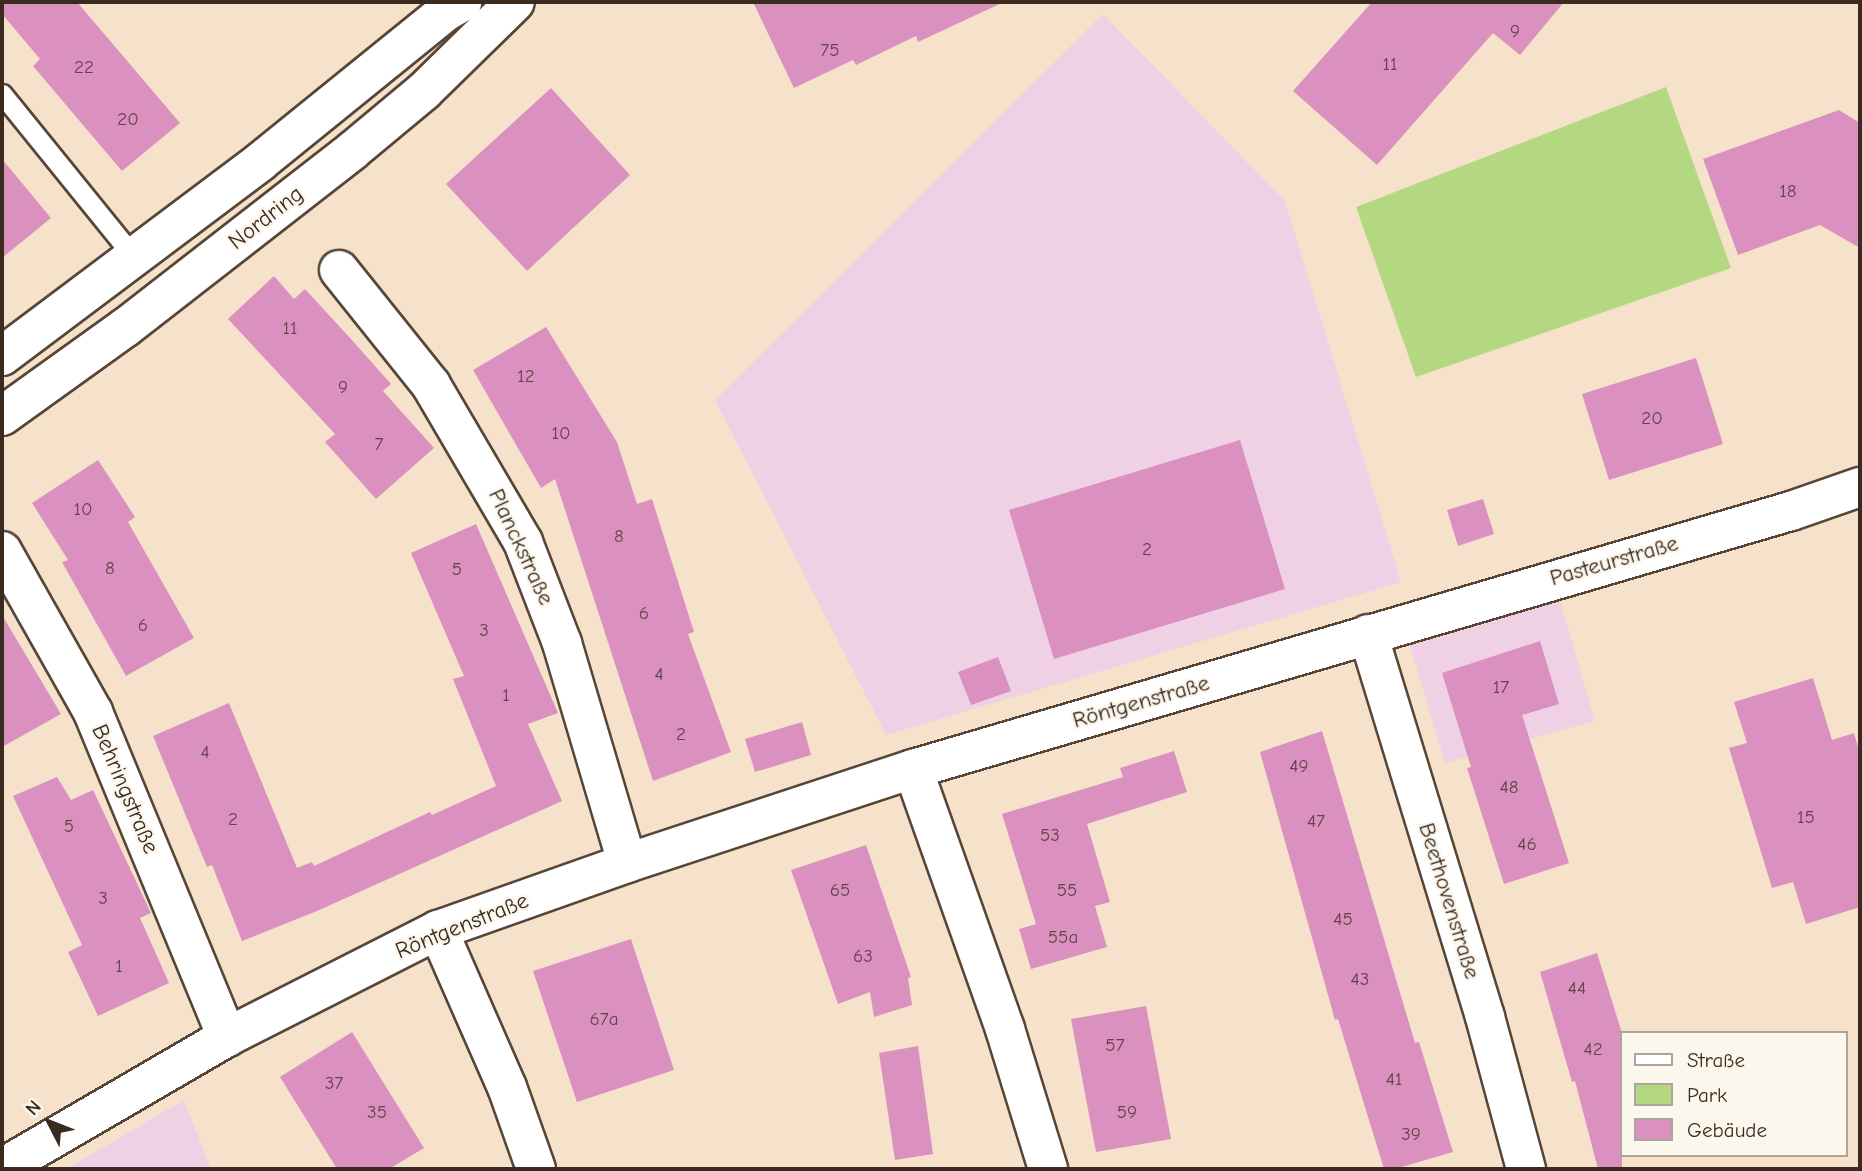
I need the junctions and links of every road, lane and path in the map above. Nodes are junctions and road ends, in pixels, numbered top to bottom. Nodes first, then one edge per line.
1 (515, 2) edge
2 (447, 5) edge
3 (2, 94) edge
4 (135, 257) junction
5 (339, 270) dead end
6 (2, 356) edge
7 (2, 416) edge
8 (1860, 487) edge
9 (2, 551) edge
10 (1368, 634) junction
11 (914, 769) junction
12 (627, 863) junction
13 (438, 930) junction
14 (227, 1037) junction
15 (2, 1168) edge
16 (537, 1169) edge
17 (1048, 1169) edge
18 (1526, 1169) edge

1 - 7 street, Nordring
2 - 4 street, Nordring
3 - 4 lane
4 - 6 street, Nordring
5 - 12 street, Planckstraße
8 - 10 street, Pasteurstraße
9 - 14 street, Behringstraße
10 - 11 street, Röntgenstraße
10 - 18 street, Beethovenstraße
11 - 12 street, Röntgenstraße
11 - 17 street
12 - 13 street, Röntgenstraße
13 - 14 street, Röntgenstraße
13 - 16 street
14 - 15 street, Röntgenstraße

